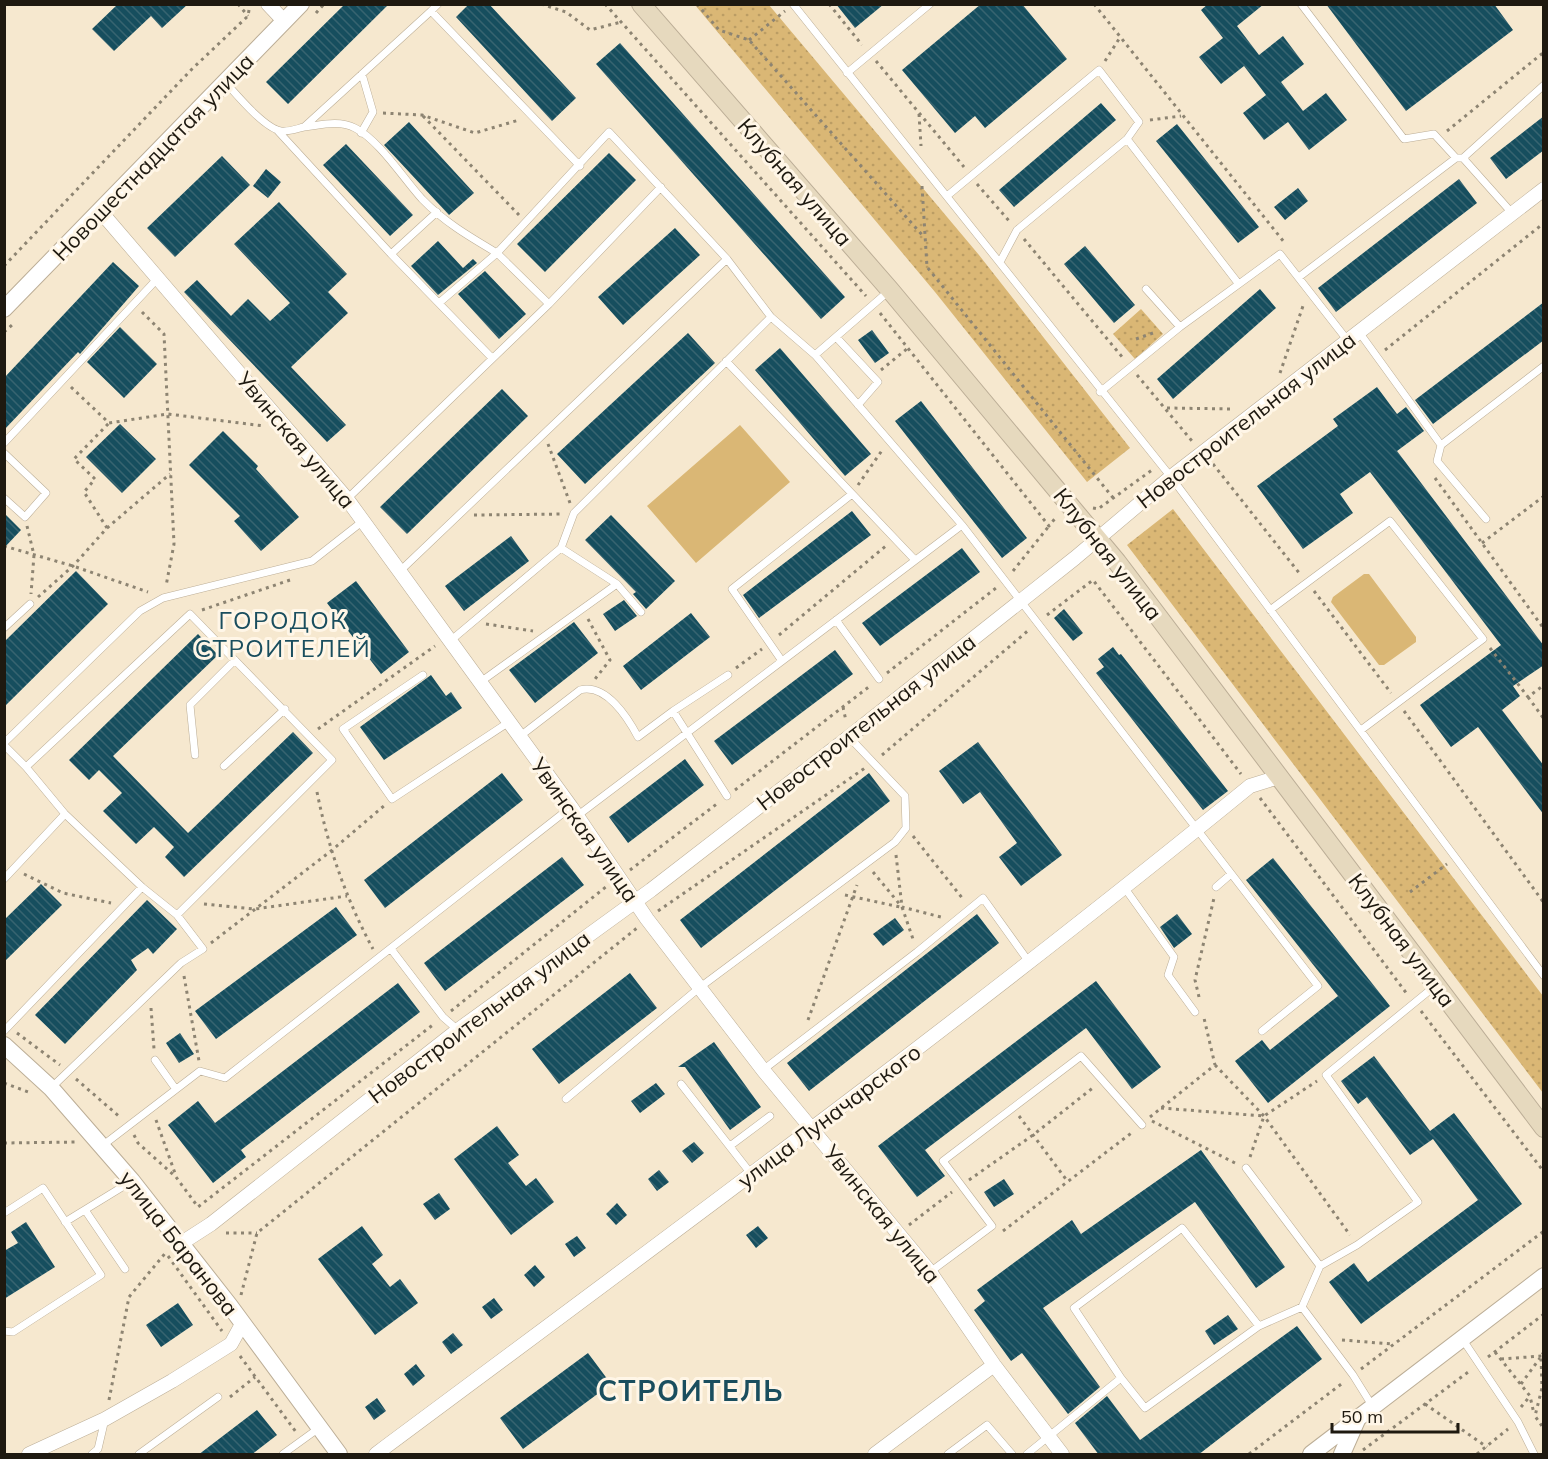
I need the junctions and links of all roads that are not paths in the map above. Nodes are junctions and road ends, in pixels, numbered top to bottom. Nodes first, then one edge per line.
1 (268, 4) edge
2 (301, 4) edge
3 (438, 4) edge
4 (641, 4) edge
5 (930, 4) edge
6 (1301, 4) edge
7 (793, 5) edge
8 (431, 11) junction
9 (284, 21) junction
10 (847, 73) junction
11 (362, 74) junction
12 (226, 83) junction
13 (1544, 85) edge
14 (304, 127) junction
15 (277, 130) junction
16 (361, 133) junction
17 (1127, 139) junction
18 (1460, 158) junction
19 (580, 165) junction
20 (661, 187) junction
21 (1544, 189) edge
22 (946, 196) junction
23 (101, 212) junction
24 (437, 212) junction
25 (1512, 213) junction
26 (497, 253) junction
27 (391, 254) junction
28 (727, 259) junction
29 (1000, 262) junction
30 (1299, 277) junction
31 (158, 278) junction
32 (1238, 283) junction
33 (1146, 289) dead end
34 (890, 290) junction
35 (439, 303) junction
36 (549, 304) junction
37 (5, 307) edge
38 (771, 317) junction
39 (1180, 327) junction
40 (1353, 336) junction
41 (836, 337) junction
42 (815, 355) junction
43 (492, 358) junction
44 (726, 361) junction
45 (1544, 366) edge
46 (1100, 392) junction
47 (858, 405) junction
48 (4, 443) edge
49 (1441, 445) junction
50 (4, 453) edge
51 (1171, 477) junction
52 (852, 494) junction
53 (4, 498) edge
54 (346, 499) junction
55 (1486, 519) dead end
56 (363, 520) junction
57 (962, 525) junction
58 (1095, 540) junction
59 (561, 548) junction
60 (915, 560) junction
61 (399, 572) junction
62 (617, 584) junction
63 (1021, 601) junction
64 (30, 604) road end
65 (1270, 610) junction
66 (641, 612) dead end
67 (836, 620) junction
68 (4, 628) edge
69 (448, 640) junction
70 (235, 660) junction
71 (782, 661) junction
72 (423, 675) dead end
73 (728, 675) road end
74 (879, 679) road end
75 (479, 683) junction
76 (285, 709) junction
77 (674, 711) junction
78 (508, 722) junction
79 (1361, 730) junction
80 (688, 732) junction
81 (519, 737) junction
82 (849, 737) junction
83 (5, 744) edge
84 (195, 755) dead end
85 (224, 766) dead end
86 (26, 767) junction
87 (1279, 777) junction
88 (727, 796) road end
89 (574, 811) junction
90 (64, 814) junction
91 (1197, 829) junction
92 (1231, 874) junction
93 (4, 879) edge
94 (142, 887) junction
95 (1124, 887) junction
96 (1216, 887) dead end
97 (634, 901) junction
98 (177, 915) junction
99 (391, 949) junction
100 (1029, 962) junction
101 (1544, 976) edge
102 (1436, 986) junction
103 (699, 988) junction
104 (1195, 1012) dead end
105 (7, 1029) edge
106 (458, 1030) junction
107 (1262, 1031) dead end
108 (6, 1050) edge
109 (156, 1060) road end
110 (763, 1070) junction
111 (681, 1084) dead end
112 (51, 1088) junction
113 (175, 1088) junction
114 (566, 1099) dead end
115 (770, 1116) dead end
116 (1142, 1125) dead end
117 (1544, 1128) edge
118 (812, 1129) junction
119 (102, 1146) junction
120 (730, 1146) junction
121 (1246, 1168) road end
122 (752, 1175) junction
123 (132, 1181) junction
124 (85, 1210) junction
125 (4, 1213) edge
126 (65, 1222) junction
127 (172, 1248) junction
128 (1320, 1266) junction
129 (124, 1269) dead end
130 (930, 1272) junction
131 (1542, 1280) edge
132 (1302, 1307) junction
133 (242, 1324) junction
134 (1258, 1326) junction
135 (4, 1331) edge
136 (1462, 1339) junction
137 (994, 1365) junction
138 (1121, 1378) junction
139 (218, 1397) road end
140 (1374, 1407) junction
141 (1358, 1418) junction
142 (105, 1419) junction
143 (319, 1428) junction
144 (1048, 1436) junction
145 (29, 1455) edge
146 (92, 1455) edge
147 (139, 1455) edge
148 (283, 1455) edge
149 (339, 1455) edge
150 (376, 1455) edge
151 (875, 1455) edge
152 (948, 1455) edge
153 (1012, 1455) edge
154 (1027, 1455) edge
155 (1062, 1455) edge
156 (1311, 1455) edge
157 (1342, 1455) edge
158 (1534, 1455) edge

1 - 9 street
2 - 9 street, Новошестнадцатая улица
3 - 8 lane
4 - 34 main road, Клубная улица
5 - 10 lane
6 - 18 lane
7 - 10 lane
8 - 11 lane
8 - 19 lane
9 - 12 street, Новошестнадцатая улица
10 - 22 lane
11 - 14 lane
11 - 16 lane
12 - 15 lane
12 - 23 street, Новошестнадцатая улица
13 - 18 lane
14 - 15 lane
14 - 16 lane
15 - 27 lane
16 - 24 lane
17 - 22 lane
17 - 29 lane
17 - 32 lane
18 - 25 lane
18 - 30 lane
19 - 20 lane
19 - 26 lane
20 - 28 lane
20 - 36 lane
21 - 25 street, Новостроительная улица
22 - 29 lane
23 - 31 street, Увинская улица
23 - 37 street, Новошестнадцатая улица
24 - 26 lane
24 - 27 lane
25 - 40 street, Новостроительная улица
26 - 35 lane
26 - 36 lane
27 - 35 lane
28 - 38 lane
28 - 61 lane
29 - 46 lane
30 - 32 lane
30 - 40 lane
31 - 48 lane
31 - 54 street, Увинская улица
32 - 39 lane
33 - 39 lane
34 - 41 lane
34 - 58 main road, Клубная улица
35 - 43 lane
36 - 43 lane
38 - 42 lane
38 - 44 lane
39 - 46 lane
40 - 49 lane
40 - 51 street, Новостроительная улица
41 - 42 lane
41 - 47 lane
42 - 47 lane
43 - 54 lane
44 - 52 lane
44 - 59 lane
45 - 49 lane
46 - 51 lane
47 - 57 lane
49 - 55 lane
50 - 53 lane
51 - 58 street, Новостроительная улица
51 - 65 lane
52 - 60 lane
52 - 71 lane
54 - 56 street, Увинская улица
56 - 61 street, Увинская улица
56 - 83 lane
57 - 60 lane
57 - 63 lane
58 - 63 street, Новостроительная улица
58 - 87 main road, Клубная улица
59 - 62 lane
59 - 69 lane
60 - 67 lane
61 - 69 street, Увинская улица
62 - 66 lane
62 - 75 lane
63 - 82 street, Новостроительная улица
63 - 91 lane
64 - 68 lane
65 - 79 lane
65 - 79 lane
67 - 71 lane
67 - 74 lane
69 - 75 street, Увинская улица
70 - 76 lane
70 - 84 lane
70 - 86 lane
71 - 80 lane
72 - 78 lane
73 - 77 lane
75 - 78 street, Увинская улица
76 - 85 lane
76 - 98 lane
77 - 80 lane
77 - 81 lane
78 - 81 street, Увинская улица
79 - 101 lane
80 - 88 lane
80 - 89 lane
81 - 89 street, Увинская улица
82 - 97 street, Новостроительная улица
82 - 103 lane
83 - 86 lane
86 - 90 lane
87 - 91 street, улица Луначарского
87 - 102 main road, Клубная улица
89 - 97 street, Увинская улица
89 - 99 lane
90 - 93 lane
90 - 94 lane
91 - 92 lane
91 - 95 street, улица Луначарского
92 - 96 lane
92 - 107 lane
94 - 98 lane
94 - 105 lane
95 - 100 street, улица Луначарского
95 - 104 lane
97 - 103 street, Увинская улица
97 - 106 street, Новостроительная улица
98 - 112 lane
99 - 106 lane
99 - 113 lane
100 - 110 lane
100 - 118 street, улица Луначарского
102 - 117 main road, Клубная улица
102 - 128 lane
103 - 110 street, Увинская улица
103 - 114 lane
106 - 127 street, Новостроительная улица
108 - 112 street, улица Баранова
109 - 113 lane
110 - 118 street, Увинская улица
111 - 120 lane
112 - 119 street, улица Баранова
113 - 119 lane
115 - 120 lane
116 - 130 lane
118 - 122 street, улица Луначарского
118 - 130 street, Увинская улица
119 - 123 street, улица Баранова
120 - 122 lane
121 - 128 lane
122 - 150 street, улица Луначарского
123 - 124 lane
123 - 127 street, улица Баранова
124 - 126 lane
124 - 129 lane
125 - 126 lane
126 - 135 lane
127 - 133 street, улица Баранова
128 - 132 lane
130 - 137 street, Увинская улица
131 - 136 street
132 - 134 lane
132 - 140 lane
133 - 142 street
133 - 143 street, улица Баранова
134 - 138 lane
134 - 138 lane
136 - 140 street
136 - 158 lane
137 - 144 street, Увинская улица
137 - 151 street
138 - 144 lane
139 - 147 lane
140 - 141 street
141 - 156 street
141 - 157 street
142 - 145 street
142 - 146 lane
143 - 148 lane
143 - 149 street, улица Баранова
144 - 154 lane
144 - 155 street, Увинская улица
152 - 153 lane

